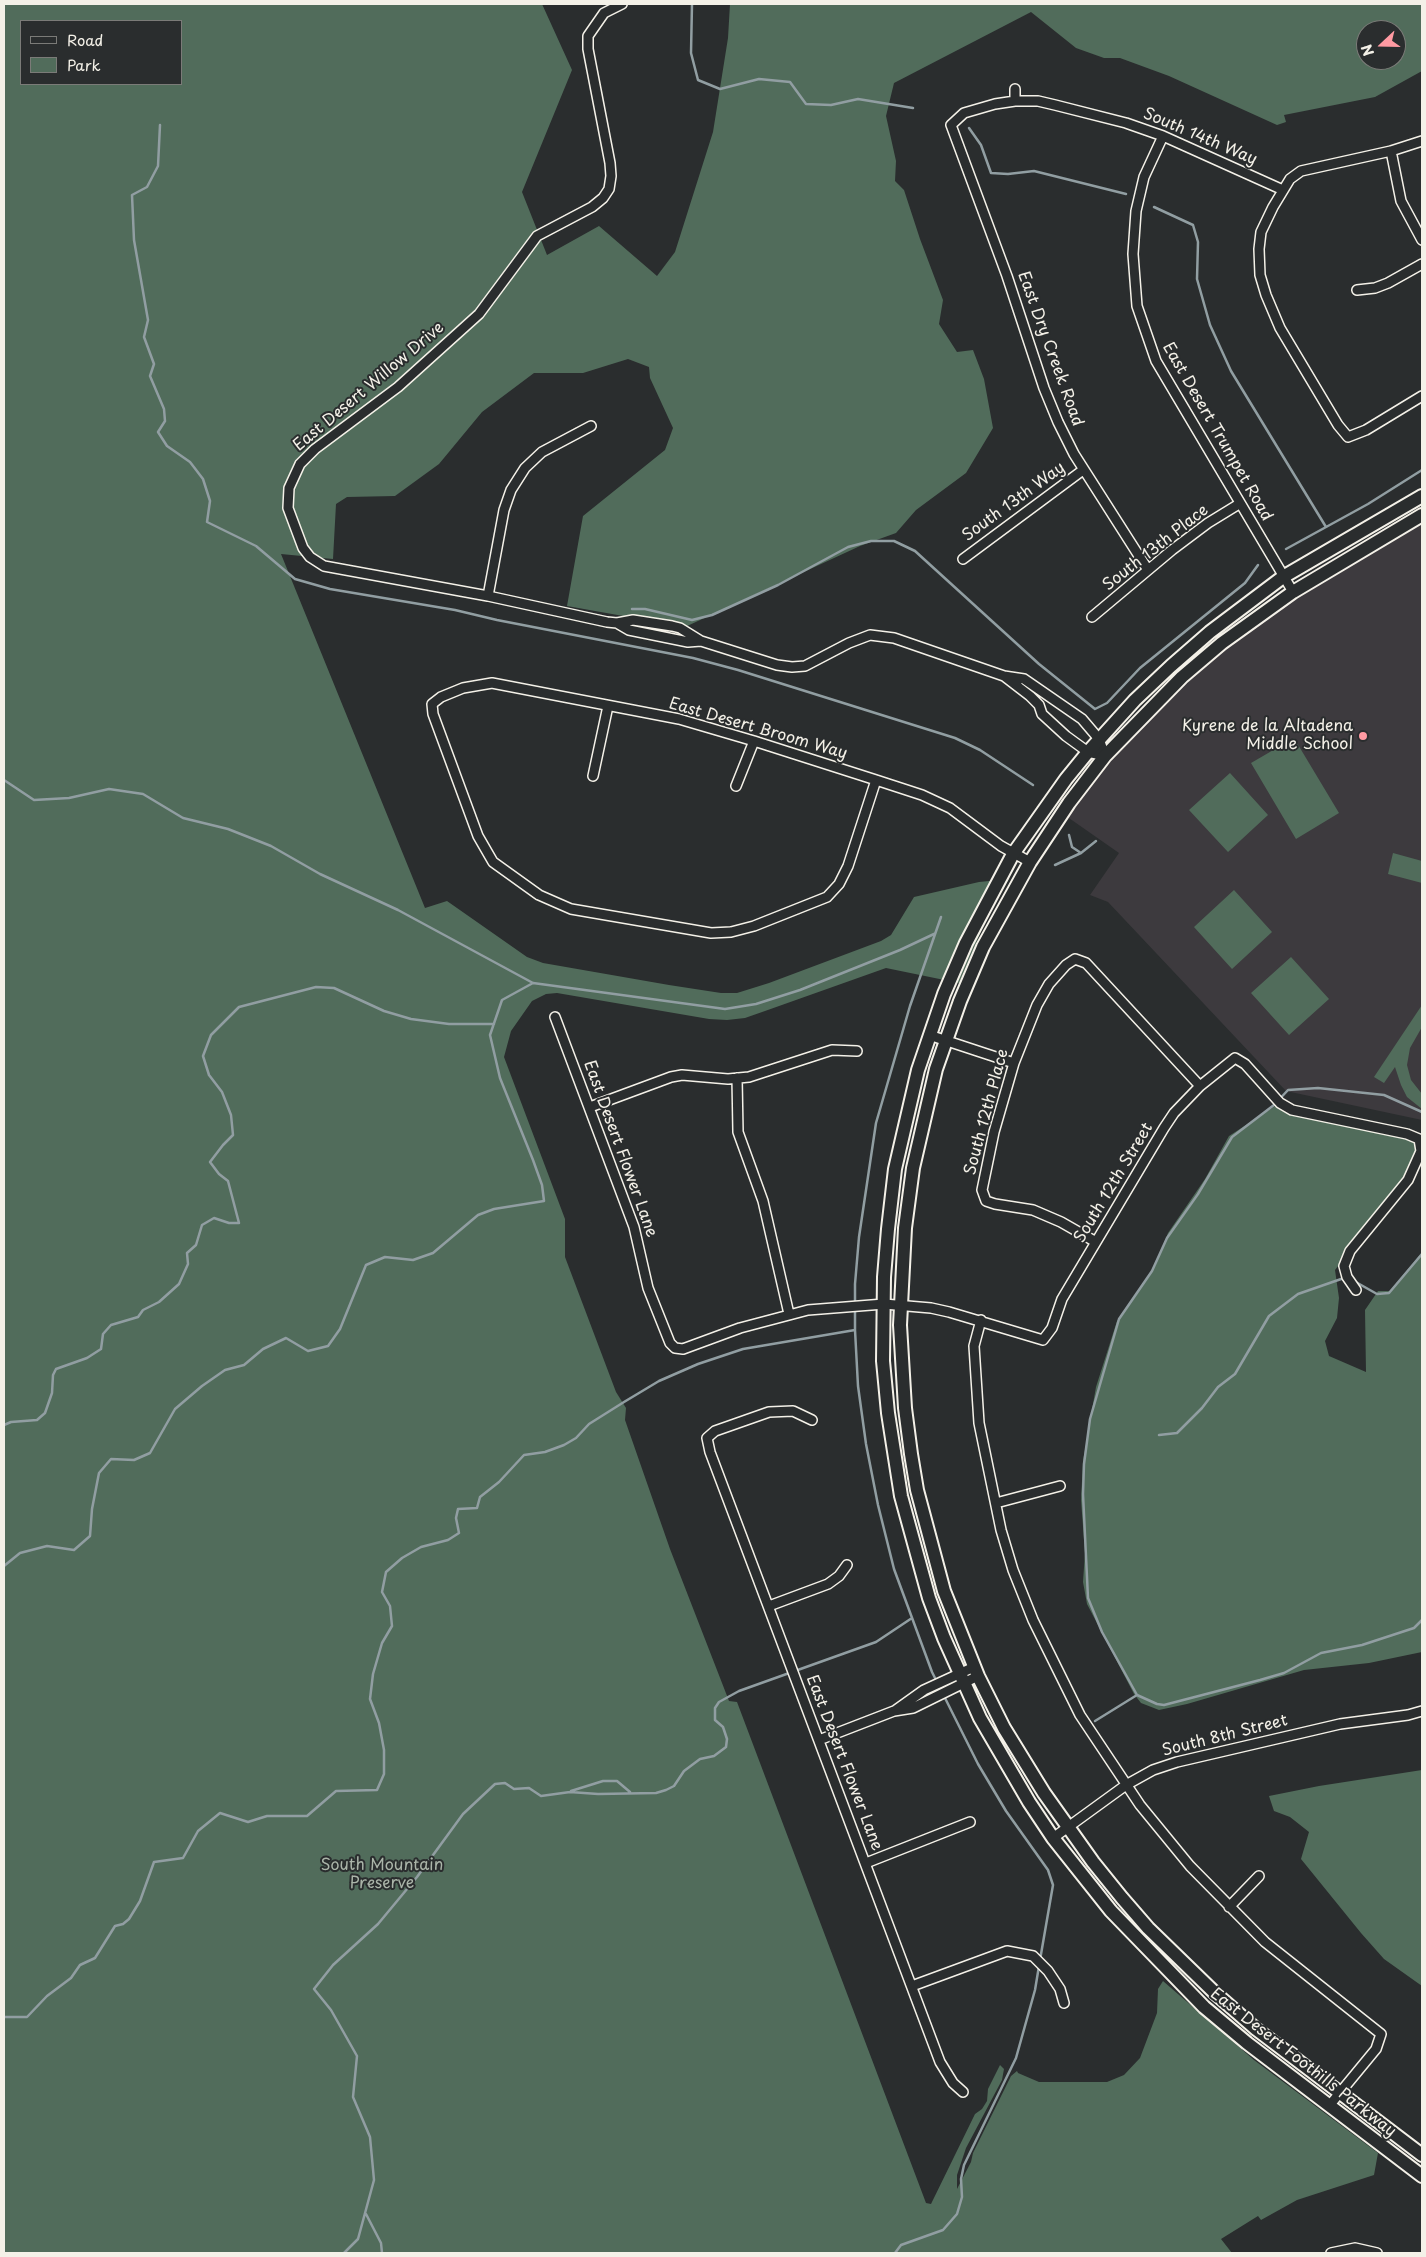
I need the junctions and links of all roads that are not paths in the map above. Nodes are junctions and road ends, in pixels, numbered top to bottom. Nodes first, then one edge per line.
1 (622, 4) edge
2 (1015, 89) dead end
3 (1015, 101) junction
4 (951, 125) joint
5 (1163, 136) junction
6 (1422, 141) edge
7 (1391, 151) junction
8 (1283, 190) junction
9 (1422, 240) edge
10 (1422, 264) edge
11 (1357, 290) dead end
12 (1422, 396) edge
13 (591, 426) dead end
14 (1083, 470) junction
15 (1422, 496) edge
16 (1240, 504) junction
17 (1422, 515) edge
18 (963, 558) dead end
19 (1148, 570) junction
20 (1283, 578) junction
21 (1293, 592) junction
22 (488, 596) junction
23 (1092, 617) dead end
24 (1004, 676) junction
25 (608, 706) junction
26 (1099, 739) junction
27 (754, 741) junction
28 (1088, 752) junction
29 (1106, 756) junction
30 (593, 776) dead end
31 (876, 780) junction
32 (736, 786) dead end
33 (1013, 854) junction
34 (1030, 862) junction
35 (555, 1017) dead end
36 (929, 1035) junction
37 (945, 1040) junction
38 (857, 1051) dead end
39 (1014, 1063) junction
40 (737, 1078) junction
41 (1200, 1086) junction
42 (590, 1107) junction
43 (1096, 1242) junction
44 (1356, 1290) dead end
45 (884, 1304) junction
46 (900, 1305) junction
47 (789, 1314) junction
48 (981, 1320) junction
49 (812, 1420) dead end
50 (914, 1474) junction
51 (898, 1476) junction
52 (1060, 1486) dead end
53 (996, 1503) junction
54 (847, 1565) dead end
55 (769, 1606) junction
56 (976, 1672) junction
57 (962, 1679) junction
58 (921, 1692) junction
59 (927, 1703) junction
60 (894, 1711) junction
61 (1422, 1711) edge
62 (819, 1740) junction
63 (1126, 1785) junction
64 (970, 1822) dead end
65 (1068, 1828) junction
66 (1054, 1838) junction
67 (866, 1863) junction
68 (1259, 1876) dead end
69 (1229, 1906) junction
70 (912, 1986) junction
71 (1064, 2003) dead end
72 (963, 2092) dead end
73 (1340, 2093) junction
74 (1329, 2106) junction
75 (1422, 2155) edge
76 (1422, 2176) edge
77 (1331, 2253) edge
78 (1378, 2253) edge

1 - 22 street, East Desert Willow Drive
2 - 3 street
3 - 4 street, South 14th Way
3 - 5 street, South 14th Way
4 - 14 street, East Dry Creek Road
5 - 8 street, South 14th Way
5 - 16 street, East Desert Trumpet Road
6 - 7 street
7 - 8 street
7 - 9 street
8 - 12 street
10 - 11 street
13 - 22 street
14 - 18 street, South 13th Way
14 - 19 street, East Dry Creek Road
15 - 20 street, East Desert Foothills Parkway
16 - 19 street, South 13th Place
16 - 20 street, East Desert Trumpet Road
17 - 21 street, East Desert Foothills Parkway
19 - 23 street, South 13th Place
20 - 21 street, East Desert Trumpet Road
20 - 26 street, East Desert Foothills Parkway
21 - 29 street, East Desert Foothills Parkway
22 - 24 street, East Desert Willow Drive
24 - 26 street, East Desert Willow Drive
24 - 28 street, East Desert Willow Drive
25 - 27 street, East Desert Broom Way
25 - 30 street
25 - 31 street, East Desert Broom Way
26 - 28 street, East Desert Foothills Parkway
26 - 29 street, East Desert Willow Drive
27 - 31 street, East Desert Broom Way
27 - 32 street
28 - 29 street, East Desert Willow Drive
28 - 33 street, East Desert Foothills Parkway
29 - 34 street, East Desert Foothills Parkway
31 - 33 street, East Desert Broom Way
33 - 34 street, East Desert Broom Way
33 - 36 street, East Desert Foothills Parkway
34 - 37 street, East Desert Foothills Parkway
35 - 42 street, East Desert Flower Lane
36 - 37 street
36 - 45 street, East Desert Foothills Parkway
37 - 39 street
37 - 46 street, East Desert Foothills Parkway
38 - 40 street
39 - 41 street, South 12th Place
39 - 43 street, South 12th Place
40 - 42 street
40 - 47 street
41 - 43 street, South 12th Street
41 - 44 street, South 12th Street
42 - 47 street, East Desert Flower Lane
43 - 48 street, South 12th Street
45 - 46 street
45 - 47 street
45 - 51 street, East Desert Foothills Parkway
46 - 48 street
46 - 50 street, East Desert Foothills Parkway
48 - 53 street
49 - 55 street, East Desert Flower Lane
50 - 51 street
50 - 56 street, East Desert Foothills Parkway
51 - 57 street, East Desert Foothills Parkway
52 - 53 street
53 - 63 street
54 - 55 street
55 - 62 street, East Desert Flower Lane
56 - 57 street
56 - 65 street, East Desert Foothills Parkway
57 - 58 street
57 - 59 street
57 - 66 street, East Desert Foothills Parkway
58 - 59 street
58 - 60 street
59 - 60 street
60 - 62 street
61 - 63 street, South 8th Street
62 - 67 street, East Desert Flower Lane
63 - 65 street, South 8th Street
63 - 69 street
64 - 67 street
65 - 66 street, South 8th Street
65 - 73 street, East Desert Foothills Parkway
66 - 74 street, East Desert Foothills Parkway
67 - 70 street, East Desert Flower Lane
68 - 69 street
69 - 73 street
70 - 71 street
70 - 72 street, East Desert Flower Lane
73 - 74 street
73 - 75 street, East Desert Foothills Parkway
74 - 76 street, East Desert Foothills Parkway
77 - 78 street

